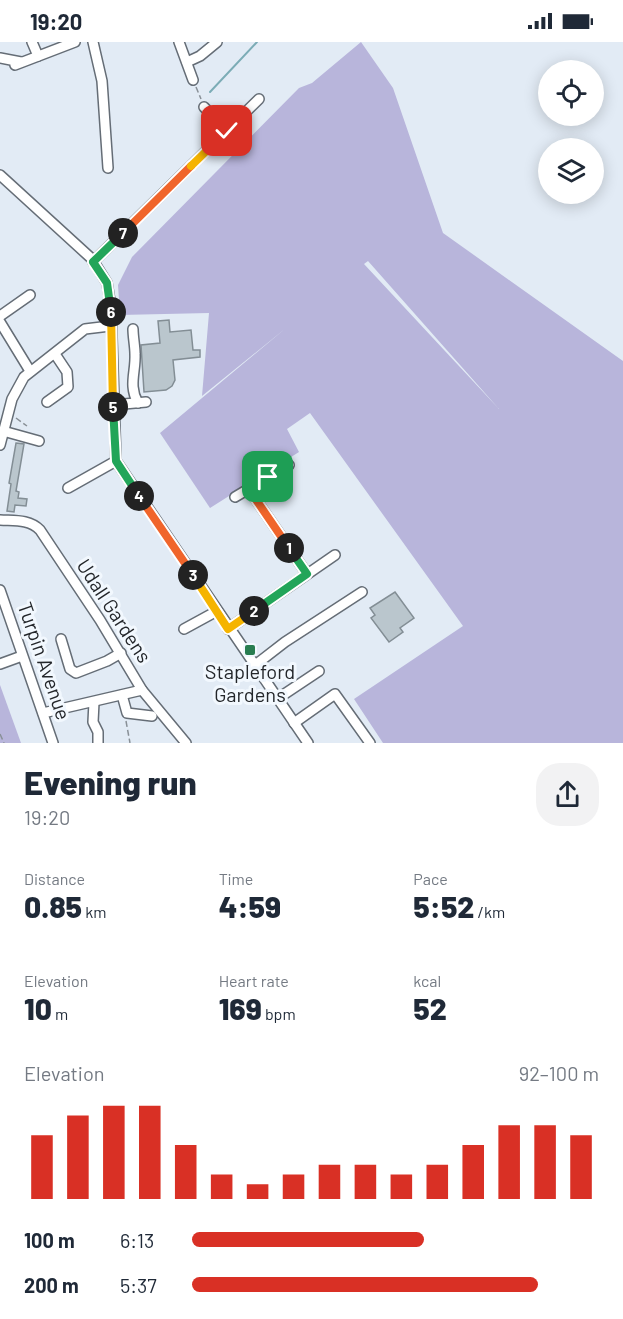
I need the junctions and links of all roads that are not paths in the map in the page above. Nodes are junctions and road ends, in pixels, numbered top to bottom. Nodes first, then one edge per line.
1 (32, 42) edge
2 (75, 42) edge
3 (93, 42) edge
4 (179, 42) edge
5 (217, 42) edge
6 (38, 56) junction
7 (0, 57) edge
8 (187, 62) junction
9 (193, 80) road end
10 (259, 99) dead end
11 (204, 107) road end
12 (227, 131) junction
13 (108, 168) dead end
14 (0, 175) edge
15 (93, 262) junction
16 (30, 295) dead end
17 (0, 316) edge
18 (0, 322) edge
19 (110, 326) junction
20 (133, 329) dead end
21 (55, 354) junction
22 (30, 370) junction
23 (47, 402) dead end
24 (113, 405) junction
25 (3, 431) junction
26 (39, 441) dead end
27 (0, 445) edge
28 (116, 461) junction
29 (289, 465) dead end
30 (68, 488) dead end
31 (248, 488) junction
32 (235, 497) dead end
33 (0, 520) edge
34 (335, 555) dead end
35 (307, 574) junction
36 (0, 590) edge
37 (362, 592) dead end
38 (217, 611) junction
39 (184, 629) dead end
40 (228, 629) junction
41 (60, 639) dead end
42 (121, 653) junction
43 (22, 656) junction
44 (0, 664) edge
45 (254, 666) junction
46 (319, 670) dead end
47 (142, 690) junction
48 (122, 695) junction
49 (277, 699) junction
50 (94, 702) junction
51 (43, 713) junction
52 (152, 717) dead end
53 (294, 723) junction
54 (53, 743) edge
55 (98, 743) edge
56 (186, 743) edge
57 (308, 743) edge
58 (370, 743) edge

1 - 6 street
2 - 6 street
3 - 13 street
4 - 8 street
5 - 8 street
6 - 7 street
8 - 9 street
10 - 12 street
11 - 12 street
12 - 15 street
14 - 15 street
15 - 19 street
16 - 17 street
18 - 22 street
19 - 21 street
19 - 24 street
20 - 24 street
21 - 22 street
21 - 23 street
22 - 25 street
24 - 28 street
25 - 26 street
25 - 27 street
28 - 30 street
28 - 38 street
29 - 31 street
31 - 32 street
31 - 35 street
33 - 42 street, Udall Gardens
34 - 35 street
35 - 40 street
36 - 43 street, Turpin Avenue
37 - 45 street
38 - 39 street
38 - 40 street
40 - 45 street
41 - 42 street
42 - 47 street, Udall Gardens
43 - 44 street
43 - 51 street, Turpin Avenue
45 - 49 street
46 - 49 street
47 - 48 street
47 - 56 street, Udall Gardens
48 - 50 street
48 - 52 street
49 - 53 street
50 - 51 street
50 - 55 street
51 - 54 street, Turpin Avenue
53 - 57 street
53 - 58 street

